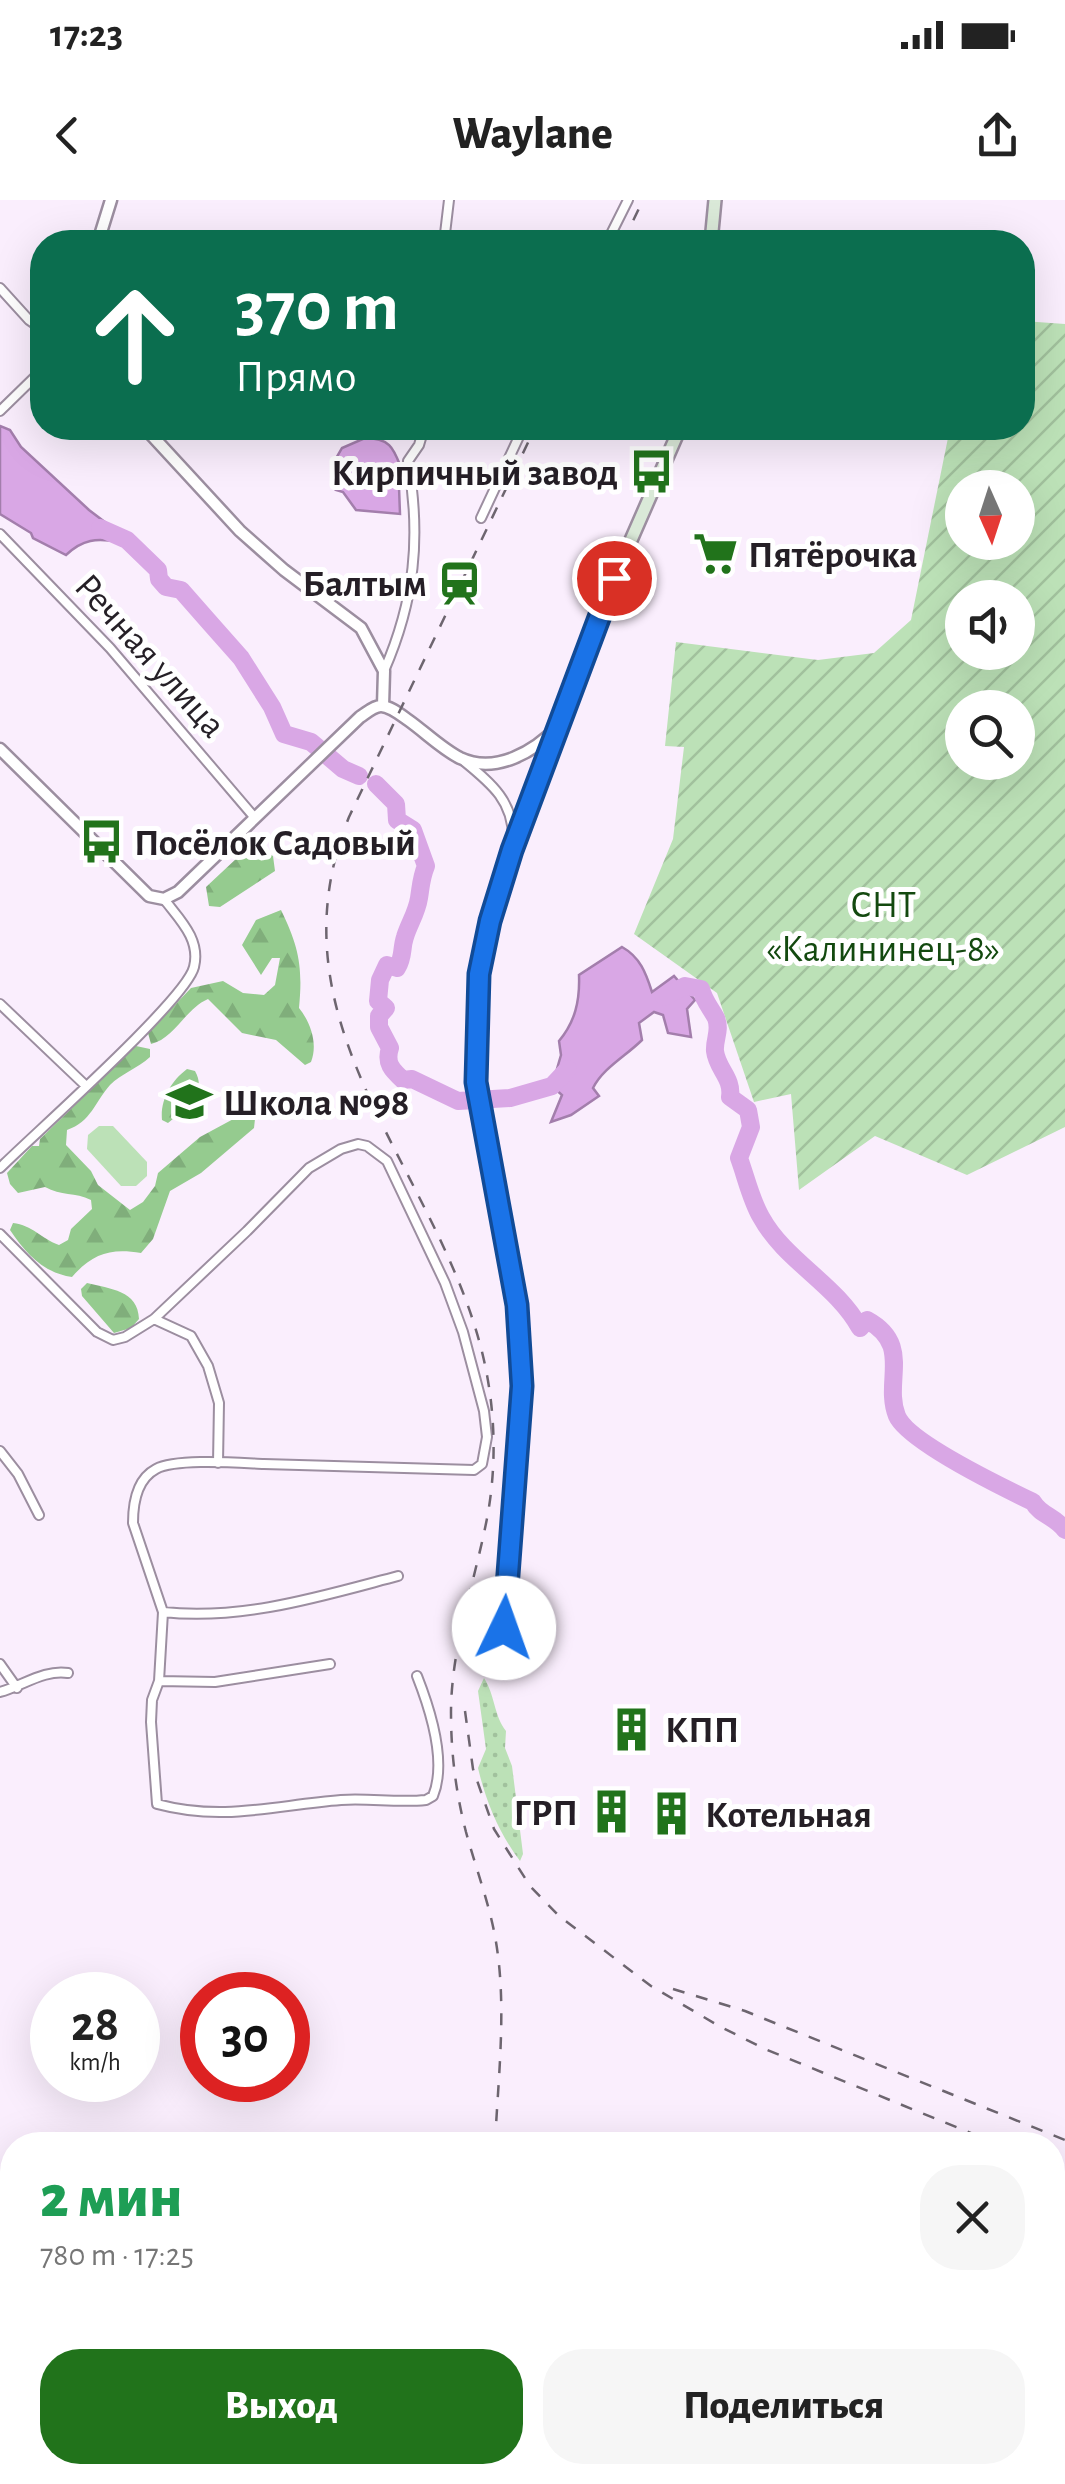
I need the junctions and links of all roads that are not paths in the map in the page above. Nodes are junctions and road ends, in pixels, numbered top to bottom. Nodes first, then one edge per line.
1 (111, 200) edge
2 (448, 200) edge
3 (628, 200) edge
4 (715, 200) edge
5 (102, 230) edge
6 (445, 230) edge
7 (613, 230) edge
8 (712, 230) edge
9 (0, 288) edge
10 (30, 317) edge
11 (30, 382) edge
12 (0, 411) edge
13 (157, 440) edge
14 (420, 440) edge
15 (517, 440) edge
16 (675, 440) edge
17 (481, 518) dead end
18 (0, 534) edge
19 (384, 672) junction
20 (383, 706) junction
21 (559, 726) junction
22 (0, 749) edge
23 (460, 758) junction
24 (255, 818) junction
25 (512, 850) junction
26 (164, 899) junction
27 (0, 1004) edge
28 (85, 1085) junction
29 (0, 1168) edge
30 (0, 1234) edge
31 (154, 1319) junction
32 (0, 1451) edge
33 (218, 1462) junction
34 (38, 1515) dead end
35 (398, 1576) dead end
36 (163, 1612) junction
37 (0, 1664) edge
38 (330, 1664) dead end
39 (68, 1673) dead end
40 (508, 1673) dead end
41 (417, 1676) dead end
42 (159, 1681) junction
43 (17, 1688) junction
44 (0, 1692) edge

1 - 5 street
2 - 6 street
3 - 7 street
4 - 8 main road
9 - 10 street
11 - 12 street
13 - 19 street
14 - 19 street
15 - 17 street
16 - 21 main road
18 - 24 street, Речная улица
19 - 20 street
20 - 23 street
20 - 24 street
21 - 23 street
21 - 25 street
22 - 26 street
23 - 25 street
24 - 26 street
25 - 40 street
26 - 28 street
27 - 28 street
28 - 29 street
30 - 31 street
31 - 33 street
31 - 33 street
32 - 34 street
33 - 36 street
35 - 36 street
36 - 42 street
37 - 43 street
38 - 42 street
39 - 43 street
41 - 42 street
43 - 44 street

